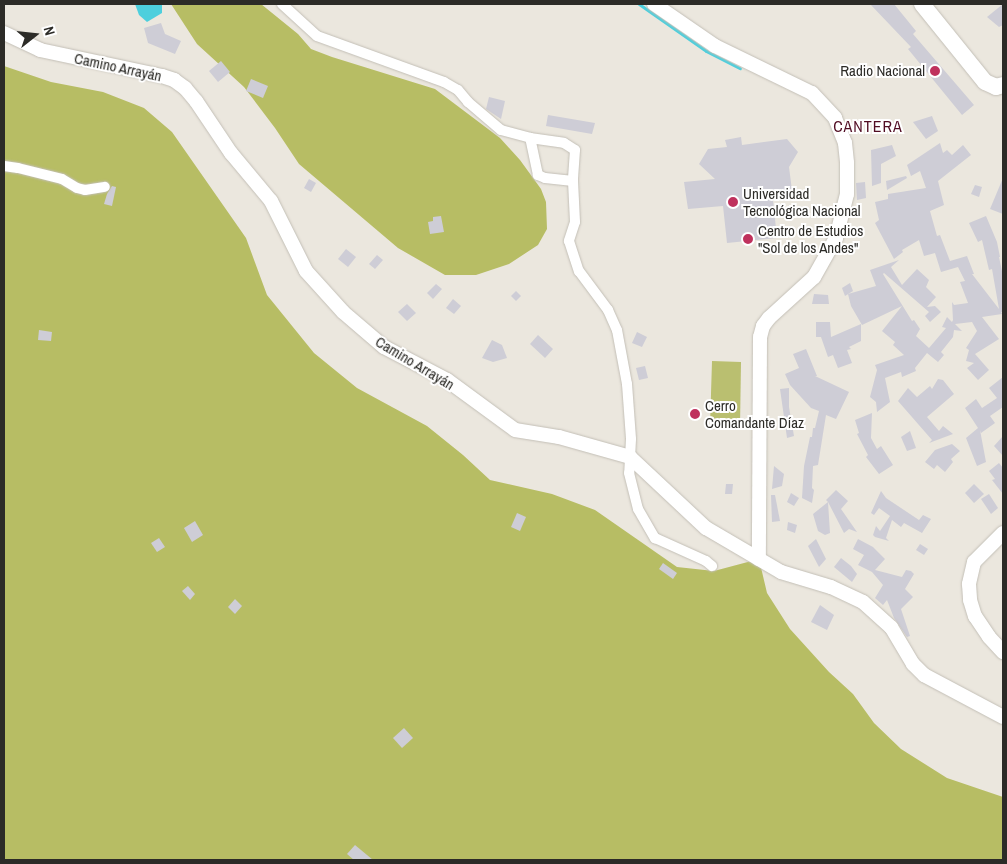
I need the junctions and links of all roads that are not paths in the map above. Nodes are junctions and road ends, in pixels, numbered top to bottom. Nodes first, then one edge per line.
1 (282, 4) edge
2 (654, 4) edge
3 (922, 4) edge
4 (4, 33) edge
5 (999, 86) edge
6 (530, 138) junction
7 (4, 166) edge
8 (573, 181) junction
9 (105, 187) dead end
10 (630, 457) junction
11 (1003, 533) edge
12 (759, 559) junction
13 (712, 566) dead end
14 (1003, 652) edge
15 (1003, 717) edge

1 - 6 street
2 - 12 street
3 - 5 main road
4 - 10 street, Camino Arrayán
6 - 8 street
6 - 8 street
7 - 9 street
8 - 10 street
10 - 12 street, Camino Arrayán
10 - 13 street
11 - 14 street
12 - 15 street, Camino Arrayán

